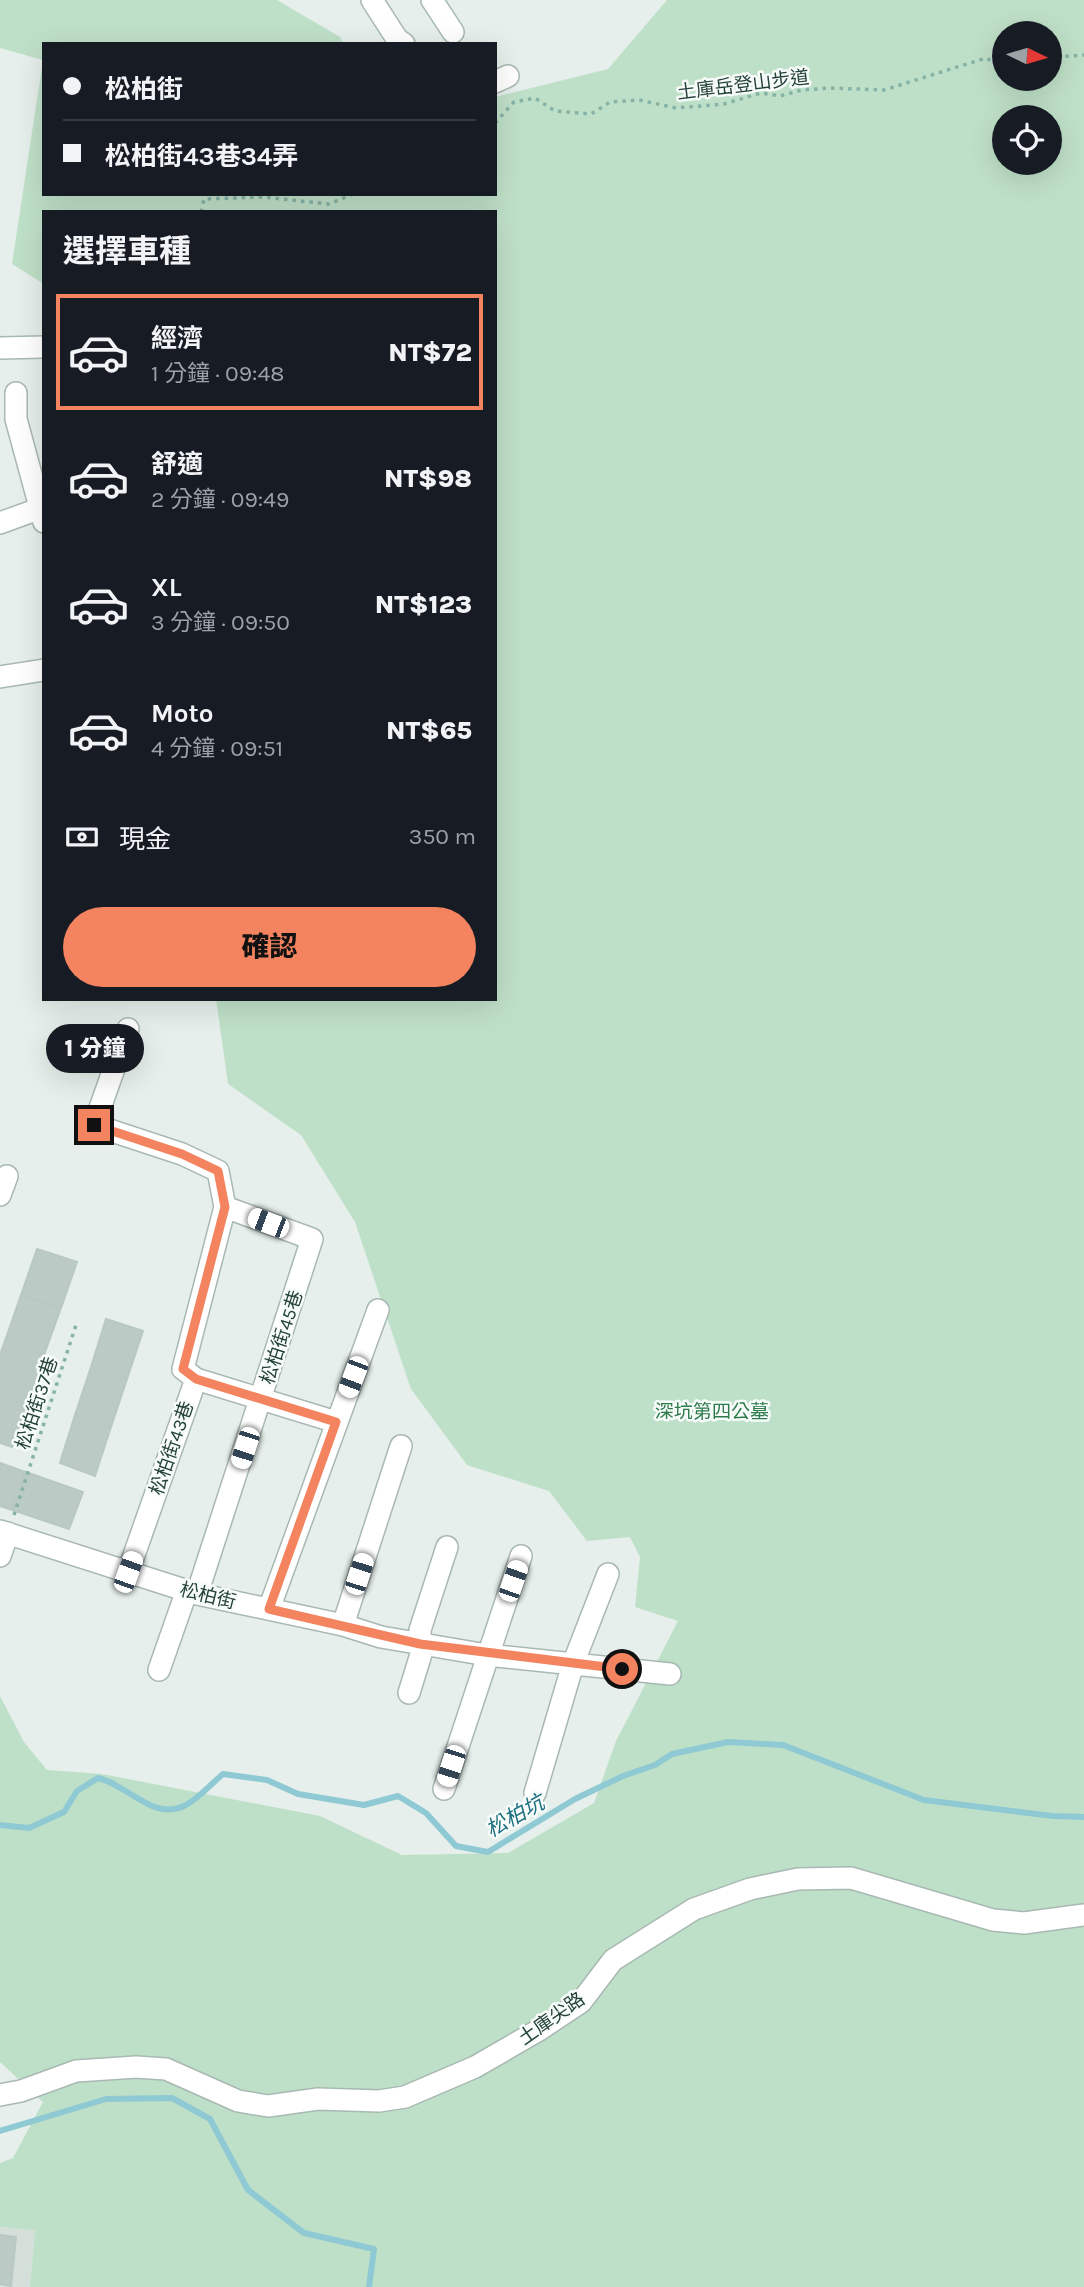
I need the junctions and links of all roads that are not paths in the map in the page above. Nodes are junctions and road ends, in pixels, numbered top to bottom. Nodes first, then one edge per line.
1 (372, 0) edge
2 (432, 0) edge
3 (453, 32) dead end
4 (401, 42) edge
5 (42, 347) edge
6 (0, 348) edge
7 (16, 393) dead end
8 (42, 513) edge
9 (0, 523) edge
10 (42, 670) edge
11 (0, 677) edge
12 (128, 1028) dead end
13 (225, 1207) junction
14 (378, 1310) dead end
15 (196, 1379) junction
16 (261, 1399) junction
17 (336, 1422) junction
18 (401, 1446) dead end
19 (4, 1532) edge
20 (447, 1547) dead end
21 (0, 1556) edge
22 (521, 1556) dead end
23 (128, 1572) junction
24 (608, 1574) dead end
25 (192, 1592) junction
26 (269, 1609) junction
27 (343, 1625) junction
28 (420, 1644) junction
29 (487, 1655) junction
30 (573, 1664) junction
31 (159, 1670) dead end
32 (670, 1674) dead end
33 (409, 1693) dead end
34 (444, 1788) dead end
35 (535, 1793) dead end
36 (1084, 1915) edge
37 (0, 2095) edge

1 - 4 street
2 - 3 street
5 - 6 street
7 - 8 street
8 - 9 street
10 - 11 street
12 - 13 street
13 - 15 street, 松柏街43巷
13 - 16 street, 松柏街45巷
14 - 17 street
15 - 16 street
15 - 23 street, 松柏街43巷
16 - 17 street
16 - 25 street, 松柏街45巷
17 - 26 street
18 - 27 street
19 - 21 street
19 - 23 street, 松柏街
20 - 28 street
22 - 29 street
23 - 25 street, 松柏街
24 - 30 street
25 - 26 street, 松柏街
25 - 31 street, 松柏街45巷
26 - 27 street, 松柏街
27 - 28 street, 松柏街
28 - 29 street, 松柏街
28 - 33 street
29 - 30 street, 松柏街
29 - 34 street
30 - 32 street, 松柏街
30 - 35 street
36 - 37 street, 土庫尖路

